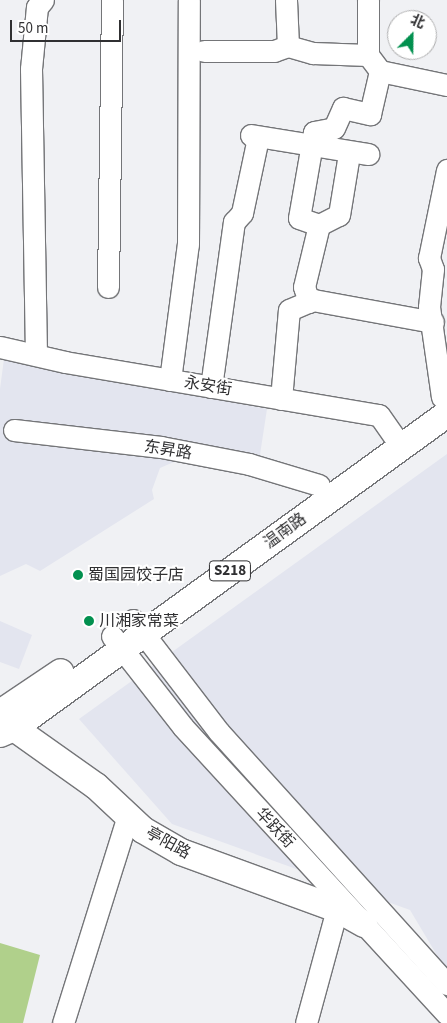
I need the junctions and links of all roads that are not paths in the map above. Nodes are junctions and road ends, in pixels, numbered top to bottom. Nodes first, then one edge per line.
1 (43, 0) edge
2 (112, 0) edge
3 (190, 0) edge
4 (286, 0) edge
5 (368, 0) edge
6 (288, 46) junction
7 (204, 51) dead end
8 (374, 63) junction
9 (447, 85) edge
10 (312, 146) junction
11 (447, 170) edge
12 (319, 225) junction
13 (108, 287) dead end
14 (309, 302) junction
15 (433, 322) junction
16 (0, 346) edge
17 (36, 355) junction
18 (170, 380) junction
19 (211, 387) junction
20 (282, 399) junction
21 (445, 402) edge
22 (14, 430) dead end
23 (397, 440) junction
24 (319, 485) junction
25 (138, 627) junction
26 (117, 642) junction
27 (4, 722) edge
28 (128, 816) junction
29 (337, 909) junction
30 (364, 924) junction
31 (447, 984) edge
32 (447, 1014) edge
33 (308, 1022) edge
34 (62, 1023) edge

1 - 17 street
2 - 13 street
3 - 18 street
4 - 6 street
5 - 8 street
6 - 7 street
6 - 8 street
8 - 9 street
8 - 10 street
10 - 12 street
10 - 12 street
10 - 19 street
11 - 15 street
12 - 14 street
14 - 15 street
14 - 20 street
15 - 21 street
16 - 17 street, 永安街
17 - 18 street, 永安街
18 - 19 street, 永安街
19 - 20 street, 永安街
20 - 23 street, 永安街
21 - 23 main road, 温南路 / S218
22 - 24 street, 东昇路
23 - 24 main road, 温南路 / S218
23 - 25 main road, 温南路 / S218
24 - 25 main road, 温南路 / S218
25 - 26 main road, 温南路 / S218
25 - 31 street, 华跃街
26 - 27 main road, 温南路 / S218
26 - 30 street, 华跃街
27 - 28 main road, 亭阳路
28 - 29 main road, 亭阳路
28 - 34 street
29 - 30 main road, 亭阳路
29 - 33 street
30 - 32 street, 华跃街

